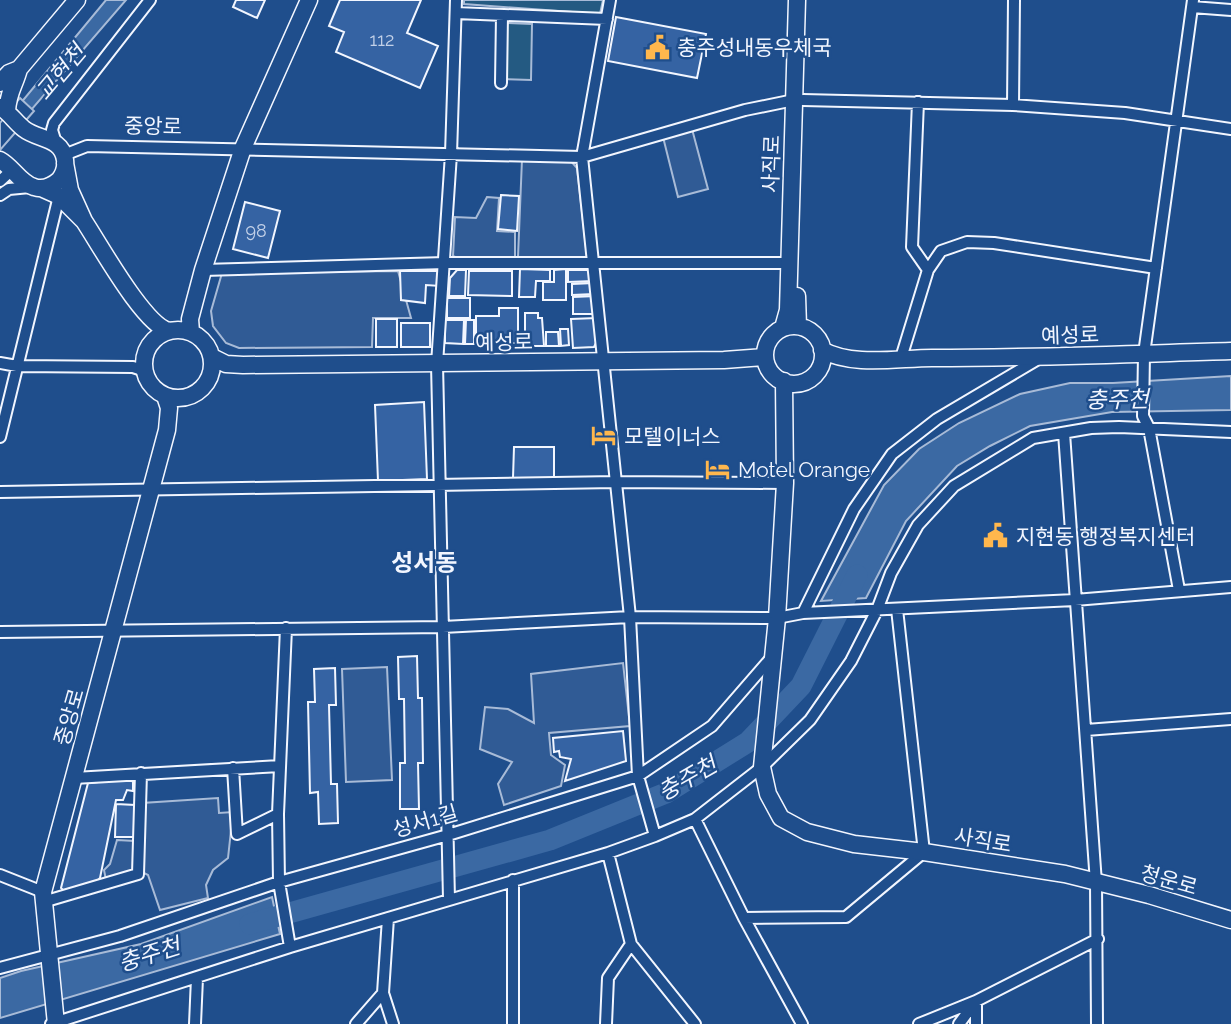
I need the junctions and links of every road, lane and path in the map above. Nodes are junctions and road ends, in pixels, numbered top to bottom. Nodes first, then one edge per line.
1 (77, 0) edge
2 (150, 0) edge
3 (309, 0) edge
4 (456, 0) edge
5 (610, 0) edge
6 (797, 0) edge
7 (807, 0) edge
8 (1014, 0) edge
9 (1192, 3) edge
10 (1231, 10) edge
11 (456, 13) junction
12 (502, 15) junction
13 (607, 19) junction
14 (19, 69) junction
15 (0, 83) edge
16 (501, 83) dead end
17 (798, 100) junction
18 (918, 102) junction
19 (1013, 105) junction
20 (4, 109) edge
21 (1175, 120) junction
22 (1231, 129) edge
23 (243, 148) junction
24 (62, 153) junction
25 (451, 154) junction
26 (582, 157) junction
27 (7, 165) edge
28 (0, 181) edge
29 (37, 187) junction
30 (0, 195) edge
31 (59, 196) junction
32 (84, 221) junction
33 (445, 262) junction
34 (789, 263) junction
35 (594, 264) junction
36 (1156, 268) junction
37 (203, 270) junction
38 (928, 270) junction
39 (143, 311) junction
40 (790, 327) junction
41 (183, 328) junction
42 (151, 344) junction
43 (822, 349) junction
44 (1231, 351) edge
45 (1144, 354) junction
46 (212, 357) junction
47 (765, 357) junction
48 (901, 358) junction
49 (1040, 358) junction
50 (869, 359) junction
51 (604, 361) junction
52 (0, 363) edge
53 (243, 365) junction
54 (437, 365) junction
55 (17, 366) junction
56 (141, 366) junction
57 (818, 370) junction
58 (210, 376) junction
59 (784, 382) junction
60 (165, 396) junction
61 (187, 397) junction
62 (168, 424) junction
63 (1149, 428) junction
64 (1231, 432) edge
65 (1064, 433) junction
66 (0, 437) edge
67 (615, 482) junction
68 (785, 483) junction
69 (440, 485) junction
70 (151, 491) junction
71 (0, 492) edge
72 (1231, 587) edge
73 (1179, 590) junction
74 (1075, 600) junction
75 (897, 609) junction
76 (877, 610) junction
77 (803, 613) junction
78 (630, 617) junction
79 (778, 618) junction
80 (443, 627) junction
81 (286, 628) junction
82 (115, 629) junction
83 (0, 632) edge
84 (772, 657) junction
85 (1231, 719) edge
86 (1086, 730) junction
87 (280, 766) junction
88 (762, 767) junction
89 (233, 768) junction
90 (141, 773) junction
91 (638, 776) junction
92 (74, 778) junction
93 (278, 814) junction
94 (695, 819) junction
95 (448, 835) junction
96 (655, 836) junction
97 (924, 852) junction
98 (608, 853) junction
99 (0, 875) edge
100 (513, 880) junction
101 (279, 882) junction
102 (1096, 883) junction
103 (43, 897) junction
104 (449, 899) junction
105 (388, 918) junction
106 (744, 918) junction
107 (1231, 920) edge
108 (1098, 939) junction
109 (631, 944) junction
110 (290, 947) junction
111 (49, 958) junction
112 (0, 968) edge
113 (197, 978) junction
114 (383, 993) junction
115 (976, 1001) junction
116 (55, 1021) edge
117 (195, 1024) edge
118 (356, 1024) edge
119 (393, 1024) edge
120 (513, 1024) edge
121 (606, 1024) edge
122 (695, 1024) edge
123 (802, 1024) edge
124 (919, 1024) edge
125 (959, 1024) edge
126 (976, 1024) edge
127 (1097, 1024) edge

1 - 14 street
2 - 24 street
3 - 23 street
4 - 11 street
5 - 13 street
6 - 17 street, 사직로
7 - 17 street, 사직로
8 - 19 street
9 - 10 street
9 - 21 street
11 - 12 street
11 - 25 street
12 - 13 street
12 - 16 street
13 - 26 street
14 - 15 street
14 - 20 street
17 - 18 street, 중앙로
17 - 26 street, 중앙로
17 - 34 street, 사직로
17 - 40 street, 사직로
18 - 19 street, 중앙로
18 - 38 street
19 - 21 street, 중앙로
20 - 24 street
21 - 22 street, 중앙로
21 - 36 street
23 - 24 street, 중앙로
23 - 25 street, 중앙로
23 - 37 street
24 - 29 street
24 - 32 street
25 - 26 street, 중앙로
25 - 33 street
26 - 35 street
27 - 28 street
27 - 29 street
29 - 30 street
29 - 31 street
31 - 32 street
31 - 55 street
32 - 39 street
33 - 35 street
33 - 37 street
33 - 54 street
34 - 35 street
34 - 40 street, 사직로
35 - 51 street
36 - 38 street
36 - 45 street
37 - 41 street
38 - 48 street
39 - 41 street
39 - 42 street
40 - 43 street
40 - 47 street
41 - 42 street
41 - 46 street
42 - 56 street
43 - 50 street
43 - 57 street
44 - 45 street, 예성로
45 - 49 street, 예성로
45 - 63 street
46 - 53 street, 예성로
46 - 58 street
47 - 51 street, 예성로
47 - 59 street
48 - 49 street, 예성로
48 - 50 street, 예성로
49 - 77 street
50 - 57 street
51 - 54 street, 예성로
51 - 67 street
52 - 55 street
53 - 54 street, 예성로
53 - 58 street, 예성로
54 - 69 street
55 - 56 street
55 - 66 street
56 - 60 street
57 - 59 street
58 - 61 street
59 - 68 street
60 - 61 street
60 - 62 street, 중앙로
61 - 62 street, 중앙로
62 - 70 street, 중앙로
63 - 64 street
63 - 65 street
63 - 73 street
65 - 74 street
65 - 76 street
67 - 68 street
67 - 69 street
67 - 78 street
68 - 79 street
69 - 70 street
69 - 80 street
70 - 71 street
70 - 82 street, 중앙로
72 - 73 street
73 - 74 street
74 - 75 street
74 - 86 street
75 - 76 street
75 - 97 street
76 - 77 street
76 - 88 street
77 - 79 street
78 - 79 street
78 - 80 street
78 - 91 street
79 - 84 street
80 - 81 street
80 - 95 street
81 - 82 street
81 - 87 street
82 - 83 street
82 - 92 street, 중앙로
84 - 88 street
84 - 91 street, 성서1길
85 - 86 street
86 - 102 street
87 - 89 street
87 - 93 street
88 - 94 street
88 - 97 street, 사직로
89 - 90 street
89 - 93 street
90 - 92 street
90 - 103 street
91 - 95 street, 성서1길
91 - 96 street
92 - 103 street, 중앙로
93 - 101 street
94 - 96 street
94 - 106 street
95 - 101 street, 성서1길
95 - 104 street
96 - 98 street
97 - 102 street, 사직로
97 - 106 street
98 - 100 street
98 - 109 street
99 - 103 street
100 - 104 street
100 - 120 street
101 - 110 street
101 - 111 street, 성서1길
102 - 107 street, 청운로
102 - 108 street
103 - 111 street, 중앙로
104 - 105 street
105 - 110 street
105 - 114 street
106 - 123 street
108 - 115 street
108 - 127 street
109 - 121 street
109 - 122 street
110 - 113 street
111 - 112 street, 성서1길
111 - 116 street, 중앙로
113 - 116 street
113 - 117 street
114 - 118 street
114 - 119 street
115 - 124 street
115 - 125 street
115 - 126 street

